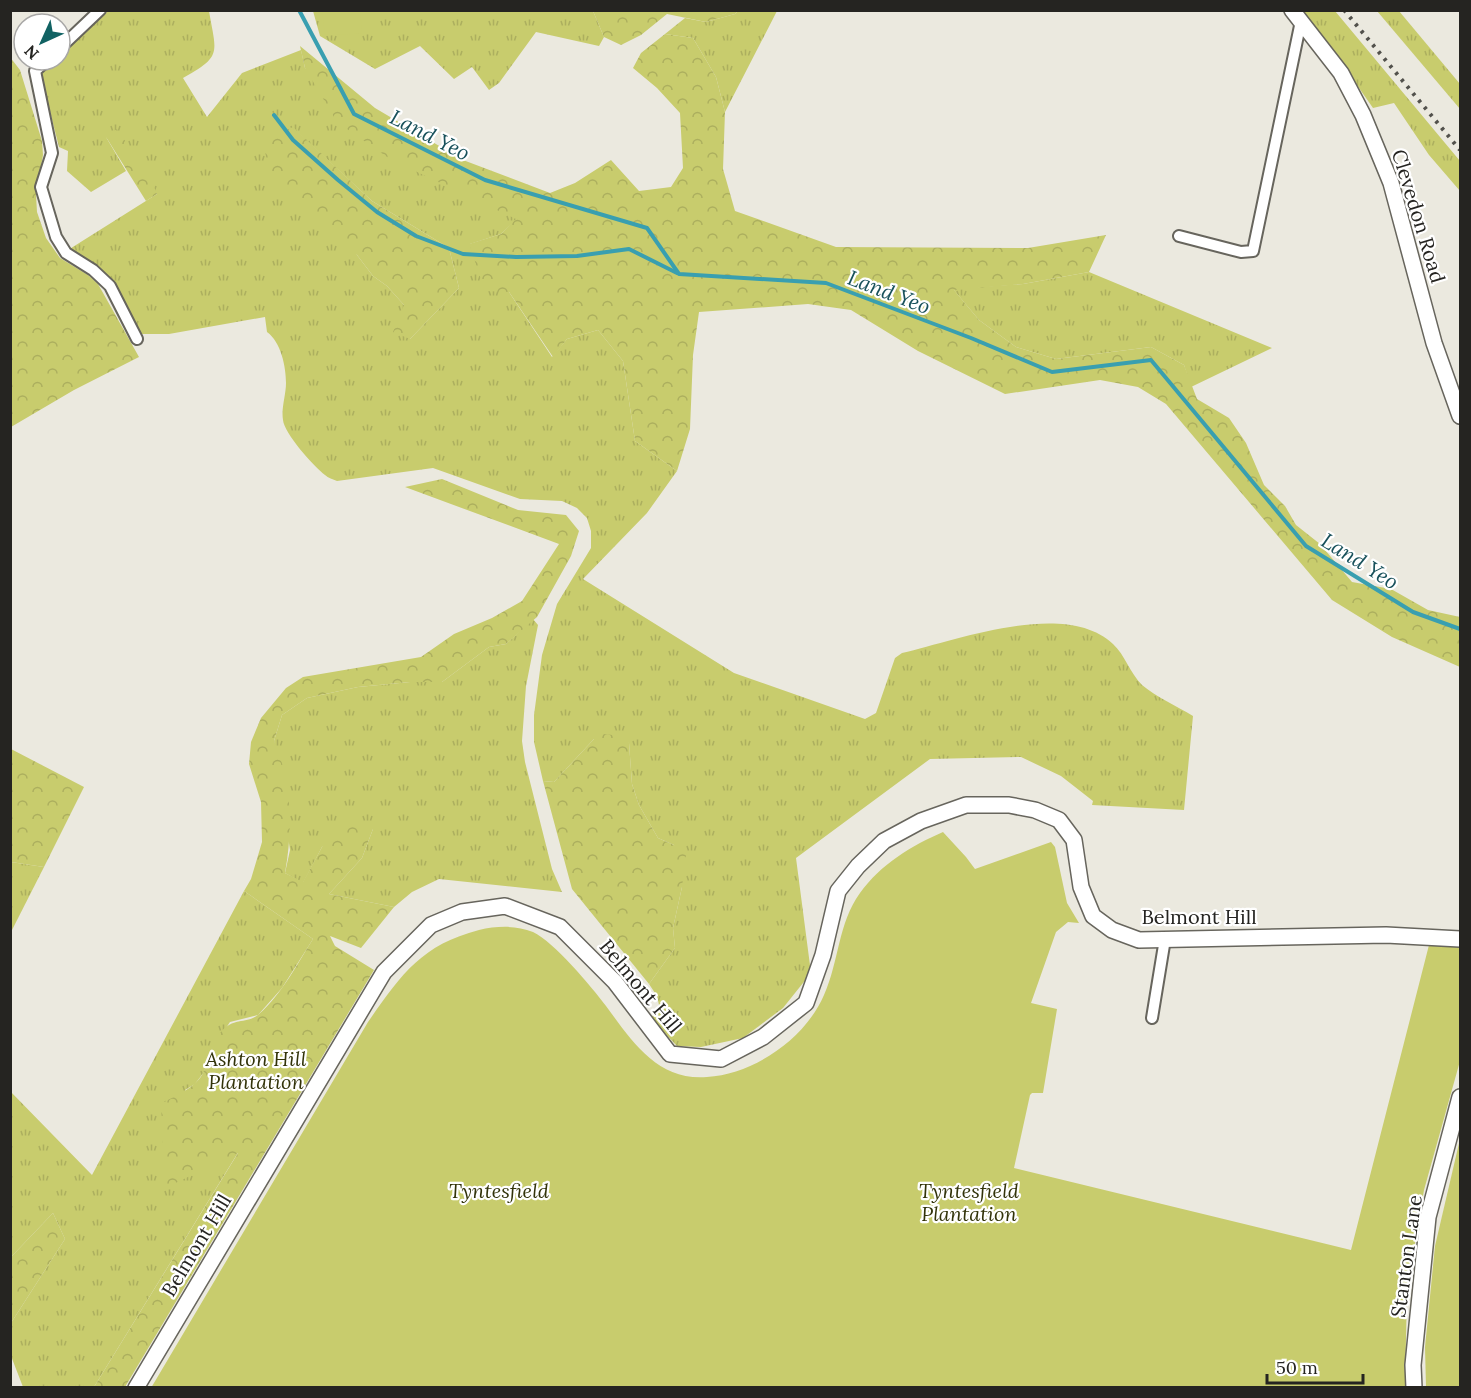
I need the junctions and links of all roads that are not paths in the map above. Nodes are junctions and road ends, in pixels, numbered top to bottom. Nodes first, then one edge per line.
1 (100, 10) edge
2 (1297, 16) edge
3 (72, 37) edge
4 (35, 72) edge
5 (1179, 236) dead end
6 (136, 339) dead end
7 (1461, 417) edge
8 (1165, 939) junction
9 (1461, 939) edge
10 (1152, 1018) dead end
11 (1461, 1097) edge
12 (136, 1388) edge
13 (1414, 1388) edge

1 - 3 street
2 - 5 street
2 - 7 main road, Clevedon Road
4 - 6 street
8 - 9 main road, Belmont Hill
8 - 10 street
8 - 12 main road, Belmont Hill
11 - 13 main road, Stanton Lane

